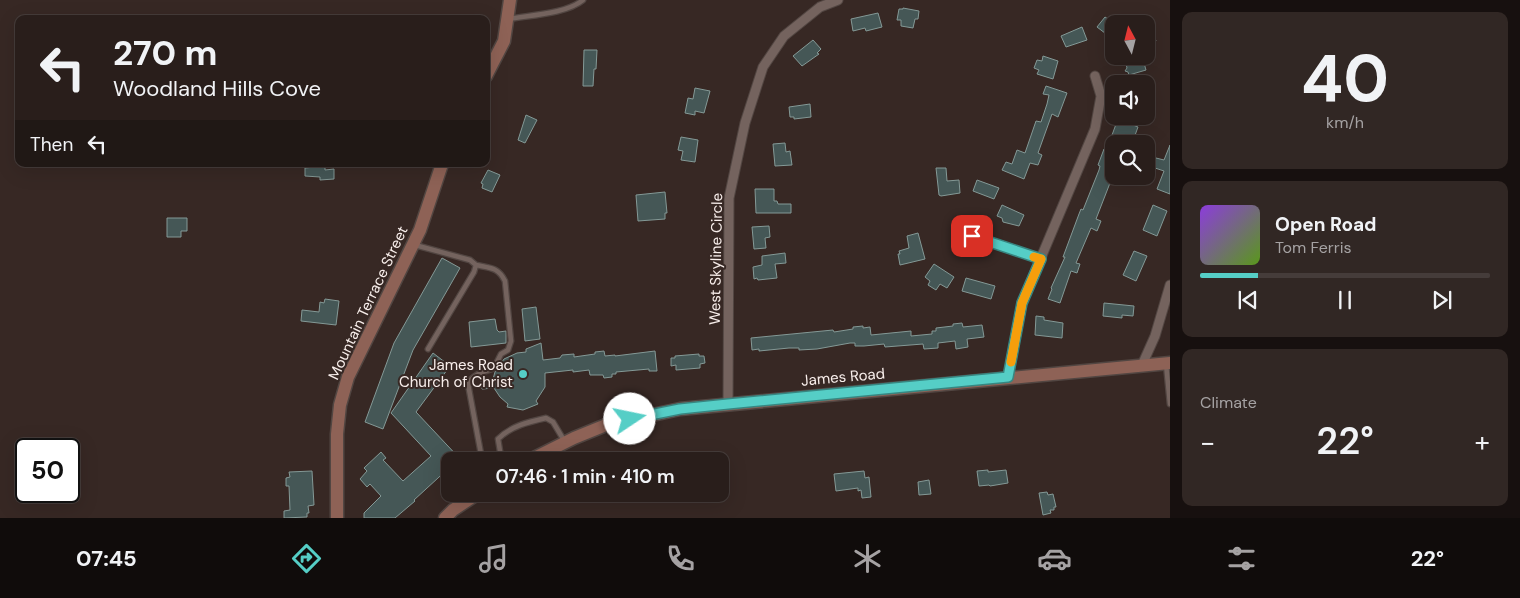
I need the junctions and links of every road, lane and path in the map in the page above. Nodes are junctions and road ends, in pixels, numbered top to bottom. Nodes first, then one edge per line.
1 (510, 0) edge
2 (583, 0) edge
3 (838, 0) edge
4 (507, 19) junction
5 (490, 68) edge
6 (1095, 76) dead end
7 (441, 167) edge
8 (972, 236) dead end
9 (413, 244) junction
10 (1041, 259) junction
11 (476, 265) junction
12 (1170, 285) edge
13 (428, 349) dead end
14 (1168, 363) edge
15 (1142, 366) junction
16 (1008, 377) junction
17 (728, 404) junction
18 (1170, 404) edge
19 (565, 442) junction
20 (481, 452) edge
21 (500, 452) edge
22 (546, 452) edge
23 (465, 502) edge
24 (337, 518) edge
25 (445, 518) edge

1 - 4 main road
2 - 4 lane
3 - 17 street, West Skyline Circle
4 - 5 main road
6 - 10 street
7 - 9 main road, Mountain Terrace Street
8 - 10 street
9 - 11 lane
9 - 24 main road, Mountain Terrace Street
10 - 16 street
11 - 13 lane
11 - 20 lane
12 - 15 street
14 - 15 main road, James Road
14 - 18 lane
15 - 16 main road, James Road
16 - 17 main road, James Road
17 - 19 main road, James Road
19 - 21 lane
19 - 22 main road, James Road
23 - 25 main road

